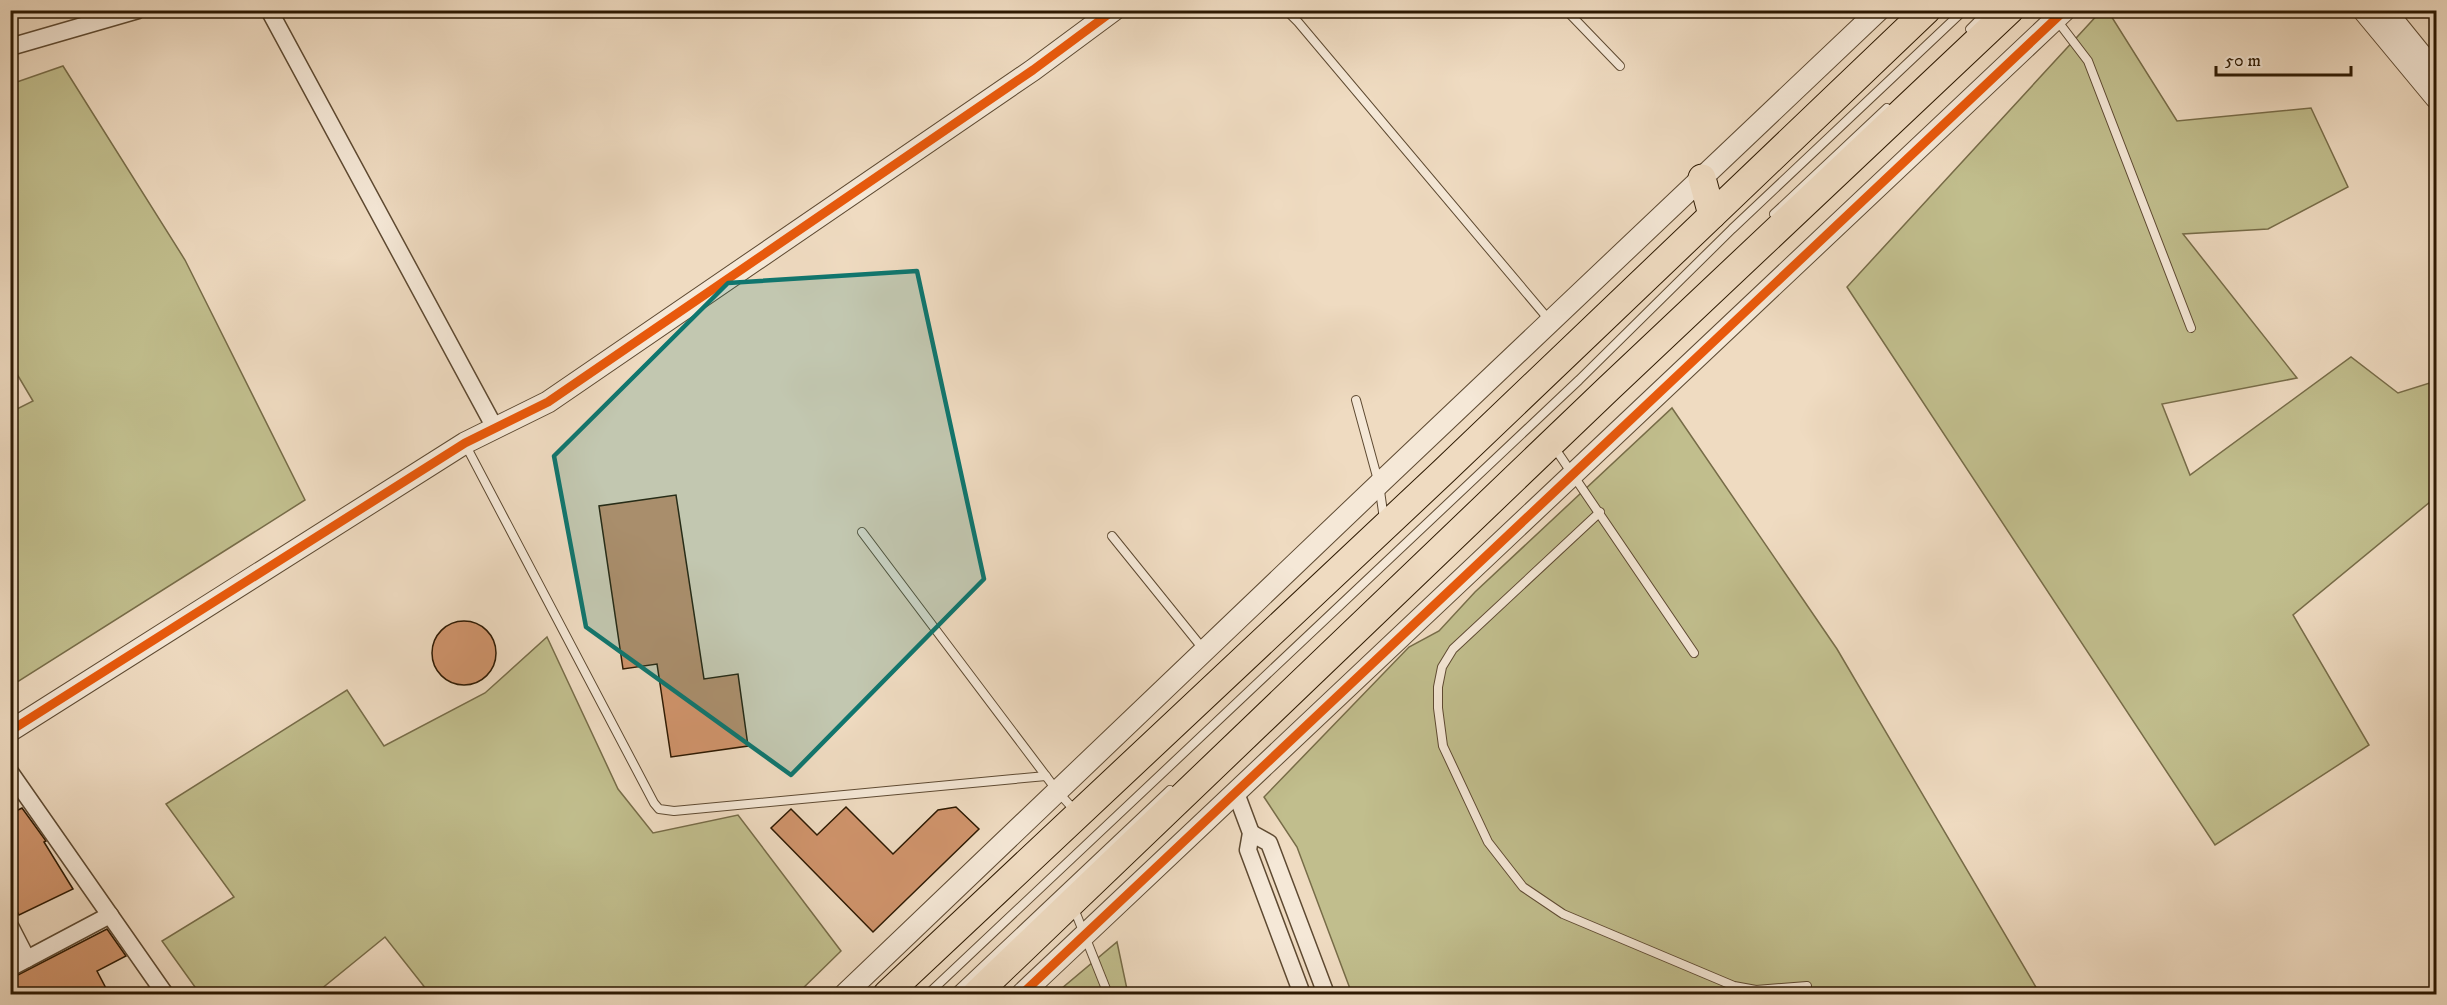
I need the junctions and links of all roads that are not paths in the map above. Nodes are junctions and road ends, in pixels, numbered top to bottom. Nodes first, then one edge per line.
1 (138, 10) edge
2 (269, 10) edge
3 (1114, 10) edge
4 (1286, 10) edge
5 (1566, 10) edge
6 (1879, 10) edge
7 (1964, 10) edge
8 (1989, 10) edge
9 (2010, 10) edge
10 (2363, 10) edge
11 (2385, 10) edge
12 (2055, 13) edge
13 (1917, 15) edge
14 (1965, 34) dead end
15 (10, 47) edge
16 (1620, 66) dead end
17 (2436, 74) edge
18 (2436, 98) edge
19 (1890, 105) dead end
20 (1702, 178) junction
21 (1712, 215) junction
22 (1770, 218) dead end
23 (1550, 321) junction
24 (2192, 328) dead end
25 (1356, 400) dead end
26 (495, 428) junction
27 (465, 443) junction
28 (1552, 444) junction
29 (1574, 474) junction
30 (1379, 484) junction
31 (1600, 512) junction
32 (1385, 525) junction
33 (862, 532) dead end
34 (1112, 536) dead end
35 (1205, 652) junction
36 (1694, 652) dead end
37 (10, 731) edge
38 (10, 772) edge
39 (1052, 784) junction
40 (1176, 784) dead end
41 (1236, 793) junction
42 (1079, 814) junction
43 (1251, 833) junction
44 (1072, 903) junction
45 (110, 915) junction
46 (10, 926) edge
47 (1085, 935) junction
48 (27, 959) junction
49 (10, 968) edge
50 (1807, 986) dead end
51 (165, 994) edge
52 (845, 994) edge
53 (887, 994) edge
54 (928, 994) edge
55 (954, 994) edge
56 (976, 994) edge
57 (1022, 994) edge
58 (1107, 994) edge
59 (1302, 994) edge
60 (1326, 994) edge

1 - 15 street
2 - 26 street
3 - 26 street
4 - 23 lane
5 - 16 lane
6 - 20 street
7 - 54 lane
8 - 14 lane
9 - 28 main road
10 - 18 street
11 - 17 street
12 - 24 lane
12 - 29 street
13 - 21 main road
19 - 22 lane
20 - 21 main road
20 - 23 street
21 - 32 main road
23 - 30 street
25 - 30 lane
26 - 27 street
27 - 37 street
27 - 39 lane
28 - 29 lane
28 - 44 main road
29 - 31 lane
29 - 41 street
30 - 32 lane
30 - 35 street
31 - 36 lane
31 - 50 lane
32 - 42 main road
33 - 39 lane
34 - 35 lane
35 - 39 street
38 - 45 street
39 - 42 lane
39 - 52 street
40 - 55 lane
41 - 43 street
41 - 47 street
42 - 53 main road
43 - 59 street
43 - 60 street
44 - 47 lane
44 - 56 main road
45 - 48 street
45 - 51 street
46 - 48 street
47 - 57 street
47 - 58 lane
48 - 49 street

